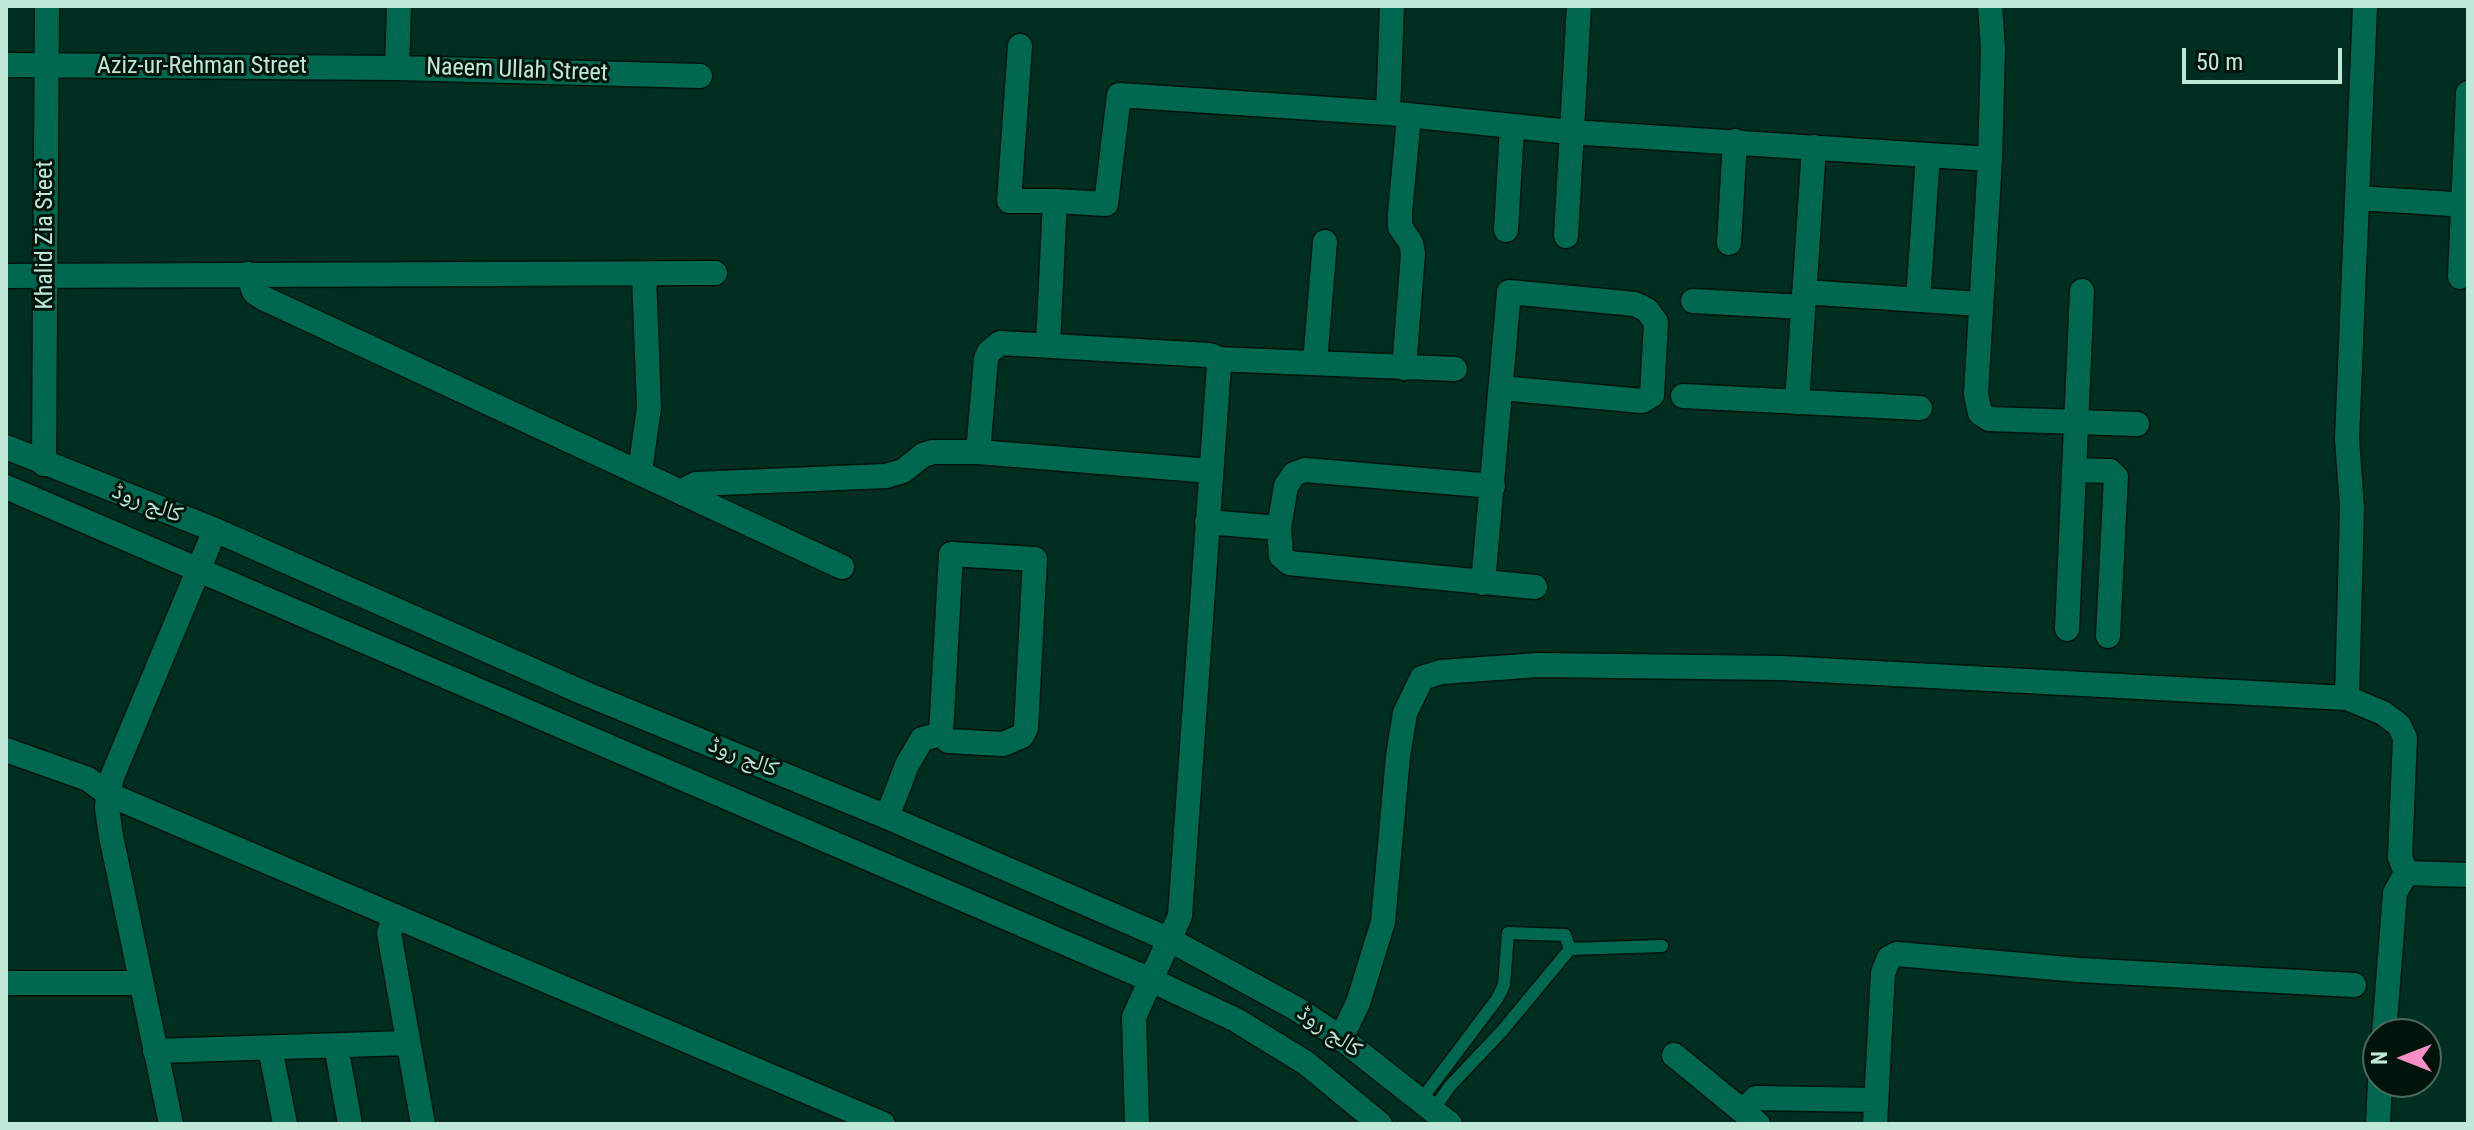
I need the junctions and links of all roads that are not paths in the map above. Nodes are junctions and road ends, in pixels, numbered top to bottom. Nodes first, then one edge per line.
1 (47, 6) edge
2 (399, 6) edge
3 (1392, 6) edge
4 (1579, 6) edge
5 (1990, 6) edge
6 (2365, 6) edge
7 (1020, 46) dead end
8 (6, 65) edge
9 (47, 66) junction
10 (397, 68) junction
11 (700, 76) dead end
12 (2468, 93) edge
13 (1398, 115) junction
14 (1512, 127) junction
15 (1570, 132) junction
16 (1735, 141) junction
17 (1814, 147) junction
18 (1928, 155) junction
19 (1990, 159) junction
20 (2358, 198) junction
21 (1055, 201) junction
22 (2465, 205) edge
23 (1506, 230) dead end
24 (1566, 236) dead end
25 (1325, 242) dead end
26 (1729, 243) dead end
27 (715, 273) dead end
28 (248, 274) junction
29 (644, 275) junction
30 (6, 276) edge
31 (46, 277) junction
32 (2460, 277) dead end
33 (2082, 291) dead end
34 (1804, 300) junction
35 (1918, 300) junction
36 (1693, 301) dead end
37 (1980, 304) junction
38 (1048, 345) junction
39 (1216, 359) junction
40 (1315, 362) junction
41 (1404, 368) junction
42 (1455, 369) dead end
43 (1501, 388) junction
44 (1683, 396) dead end
45 (1797, 402) junction
46 (1920, 408) dead end
47 (2076, 422) junction
48 (2137, 424) dead end
49 (6, 447) edge
50 (978, 452) junction
51 (44, 464) junction
52 (2074, 470) junction
53 (1211, 471) junction
54 (640, 472) junction
55 (1493, 486) junction
56 (6, 487) edge
57 (684, 494) junction
58 (1207, 522) junction
59 (1279, 528) junction
60 (215, 530) junction
61 (842, 567) dead end
62 (199, 569) junction
63 (1483, 583) junction
64 (1535, 587) dead end
65 (2067, 629) dead end
66 (2108, 636) dead end
67 (2347, 698) junction
68 (941, 734) junction
69 (6, 750) edge
70 (108, 794) junction
71 (887, 817) junction
72 (2406, 873) junction
73 (2468, 875) edge
74 (395, 916) junction
75 (1170, 940) junction
76 (1662, 946) dead end
77 (1570, 949) junction
78 (1151, 980) junction
79 (6, 983) edge
80 (141, 983) junction
81 (2354, 985) dead end
82 (2385, 1018) edge
83 (1341, 1038) junction
84 (407, 1043) junction
85 (336, 1046) junction
86 (270, 1048) junction
87 (155, 1051) junction
88 (1674, 1055) dead end
89 (2379, 1098) edge
90 (1435, 1111) edge
91 (1876, 1112) edge
92 (1750, 1118) edge
93 (171, 1124) edge
94 (285, 1124) edge
95 (350, 1124) edge
96 (423, 1124) edge
97 (883, 1124) edge
98 (1137, 1124) edge
99 (1380, 1124) edge
100 (2378, 1124) edge

1 - 9 street, Khalid Zia Steet
2 - 10 street, Naeem Ullah Street
3 - 13 street
4 - 15 street
5 - 19 street
6 - 20 street
7 - 21 street
8 - 9 street, Aziz-ur-Rehman Street
9 - 10 street, Aziz-ur-Rehman Street
9 - 31 street, Khalid Zia Steet
10 - 11 street, Naeem Ullah Street
12 - 22 street
13 - 14 street
13 - 21 street
13 - 41 street
14 - 15 street
14 - 23 street
15 - 16 street
15 - 24 street
16 - 17 street
16 - 26 street
17 - 18 street
17 - 34 street
18 - 19 street
18 - 35 street
19 - 37 street
20 - 22 street
20 - 67 street
21 - 38 street
22 - 32 street
25 - 40 street
27 - 29 street
28 - 29 street
28 - 31 street
28 - 54 street
29 - 54 street
30 - 31 street
31 - 51 street, Khalid Zia Steet
33 - 47 street
34 - 35 street
34 - 36 street
34 - 45 street
35 - 37 street
37 - 47 street
38 - 39 street
38 - 50 street
39 - 40 street
39 - 53 street
40 - 41 street
41 - 42 street
43 - 43 street
43 - 55 street
44 - 45 street
45 - 46 street
47 - 48 street
47 - 52 street
49 - 51 street, کالج روڈ
50 - 53 street
50 - 57 street
51 - 60 street, کالج روڈ
52 - 65 street
52 - 66 street
53 - 58 street
54 - 57 street
55 - 59 street
55 - 63 street
56 - 62 street, کالج روڈ
57 - 61 street
58 - 59 street
58 - 75 street
59 - 63 street
60 - 62 street
60 - 71 street, کالج روڈ
62 - 70 street
62 - 78 street, کالج روڈ
63 - 64 street
67 - 72 street
67 - 83 street
68 - 68 street
68 - 71 street
69 - 70 street
70 - 74 street
70 - 80 street
71 - 75 street, کالج روڈ
72 - 73 street
72 - 82 street
74 - 84 street
74 - 97 street
75 - 78 street
75 - 83 street, کالج روڈ
76 - 77 lane
77 - 90 lane
77 - 90 lane
78 - 98 street
78 - 99 street, کالج روڈ
79 - 80 street
80 - 87 street
81 - 91 street
83 - 90 street, کالج روڈ
84 - 85 street
84 - 96 street
85 - 86 street
85 - 95 street
86 - 87 street
86 - 94 street
87 - 93 street
88 - 92 street
89 - 100 street
91 - 92 street

